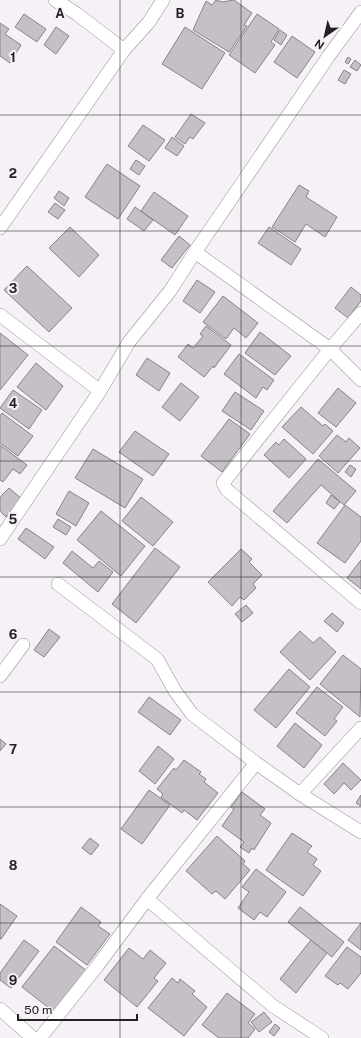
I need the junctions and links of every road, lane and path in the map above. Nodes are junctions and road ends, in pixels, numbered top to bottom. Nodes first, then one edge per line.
1 (55, 0) edge
2 (163, 0) edge
3 (361, 12) edge
4 (124, 50) junction
5 (0, 228) edge
6 (195, 252) junction
7 (361, 313) edge
8 (0, 316) edge
9 (330, 349) junction
10 (361, 380) edge
11 (100, 391) junction
12 (0, 539) edge
13 (58, 584) dead end
14 (361, 603) edge
15 (23, 645) dead end
16 (0, 676) edge
17 (361, 728) edge
18 (256, 763) junction
19 (300, 794) junction
20 (361, 832) edge
21 (147, 899) junction
22 (0, 1010) edge
23 (33, 1038) edge
24 (40, 1038) edge
25 (322, 1038) edge

1 - 4 street
2 - 4 street
3 - 6 street
4 - 5 street
6 - 9 street
6 - 11 street
7 - 9 street
8 - 11 street
9 - 10 street
9 - 14 street
11 - 12 street
13 - 18 street
15 - 16 street
17 - 19 street
18 - 19 street
18 - 21 street
19 - 20 street
21 - 24 street
21 - 25 street
22 - 23 street

